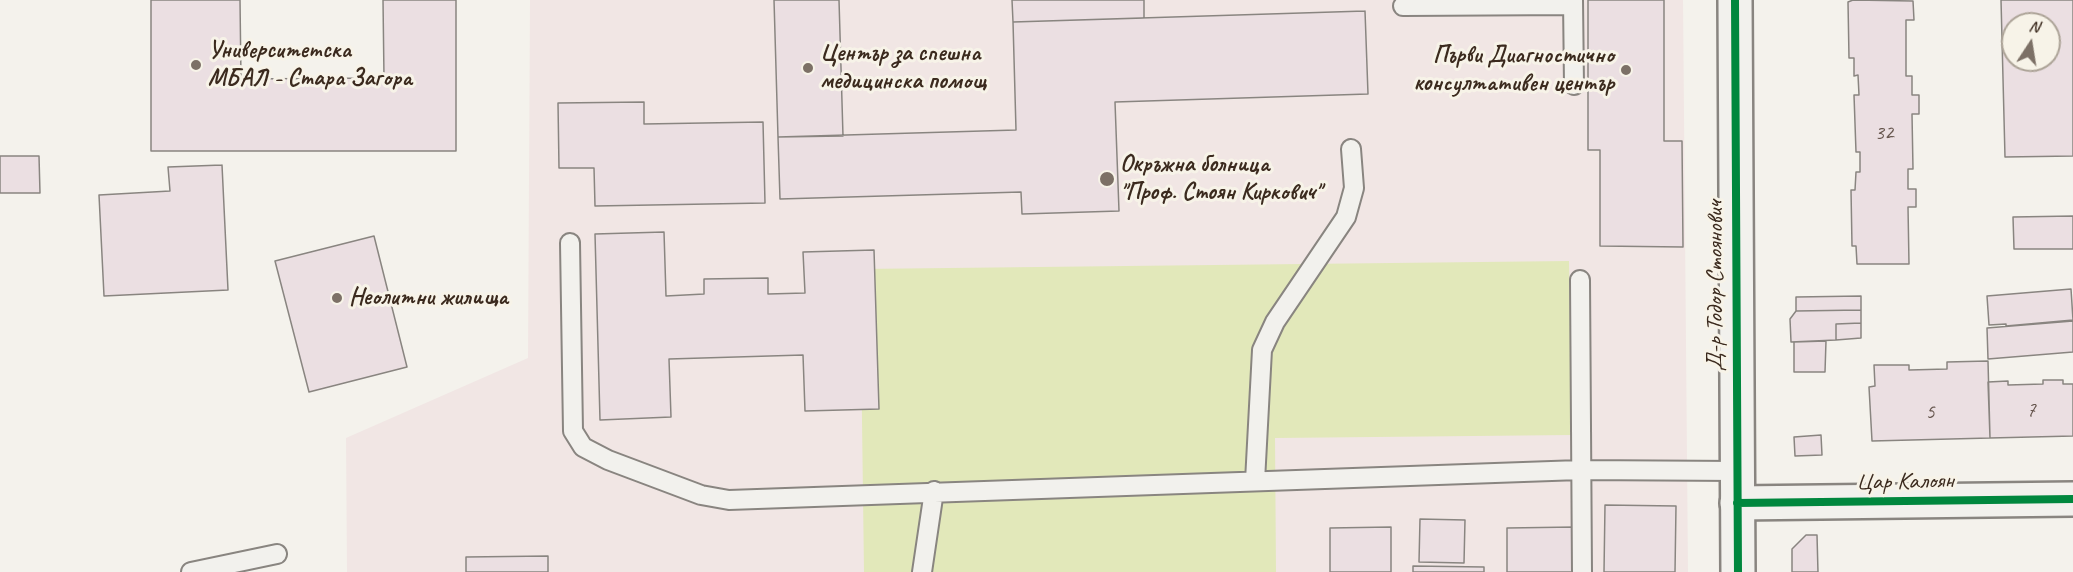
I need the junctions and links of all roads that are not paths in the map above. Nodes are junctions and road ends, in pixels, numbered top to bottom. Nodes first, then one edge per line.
1 (1735, 0) edge
2 (1573, 2) edge
3 (1403, 6) dead end
4 (1574, 85) dead end
5 (1351, 150) dead end
6 (570, 243) dead end
7 (1580, 280) dead end
8 (1580, 470) junction
9 (1255, 481) junction
10 (1737, 487) junction
11 (934, 491) junction
12 (2073, 499) edge
13 (277, 554) dead end
14 (190, 572) edge
15 (922, 572) edge
16 (1582, 572) edge
17 (1738, 572) edge

1 - 10 street, Д-р Тодор Стоянович
2 - 3 lane
2 - 4 lane
5 - 9 lane
6 - 11 lane
7 - 8 lane
8 - 9 lane
8 - 10 lane
8 - 16 lane
9 - 11 lane
10 - 12 street, Цар Калоян
10 - 17 street, Д-р Тодор Стоянович
11 - 15 lane
13 - 14 lane

